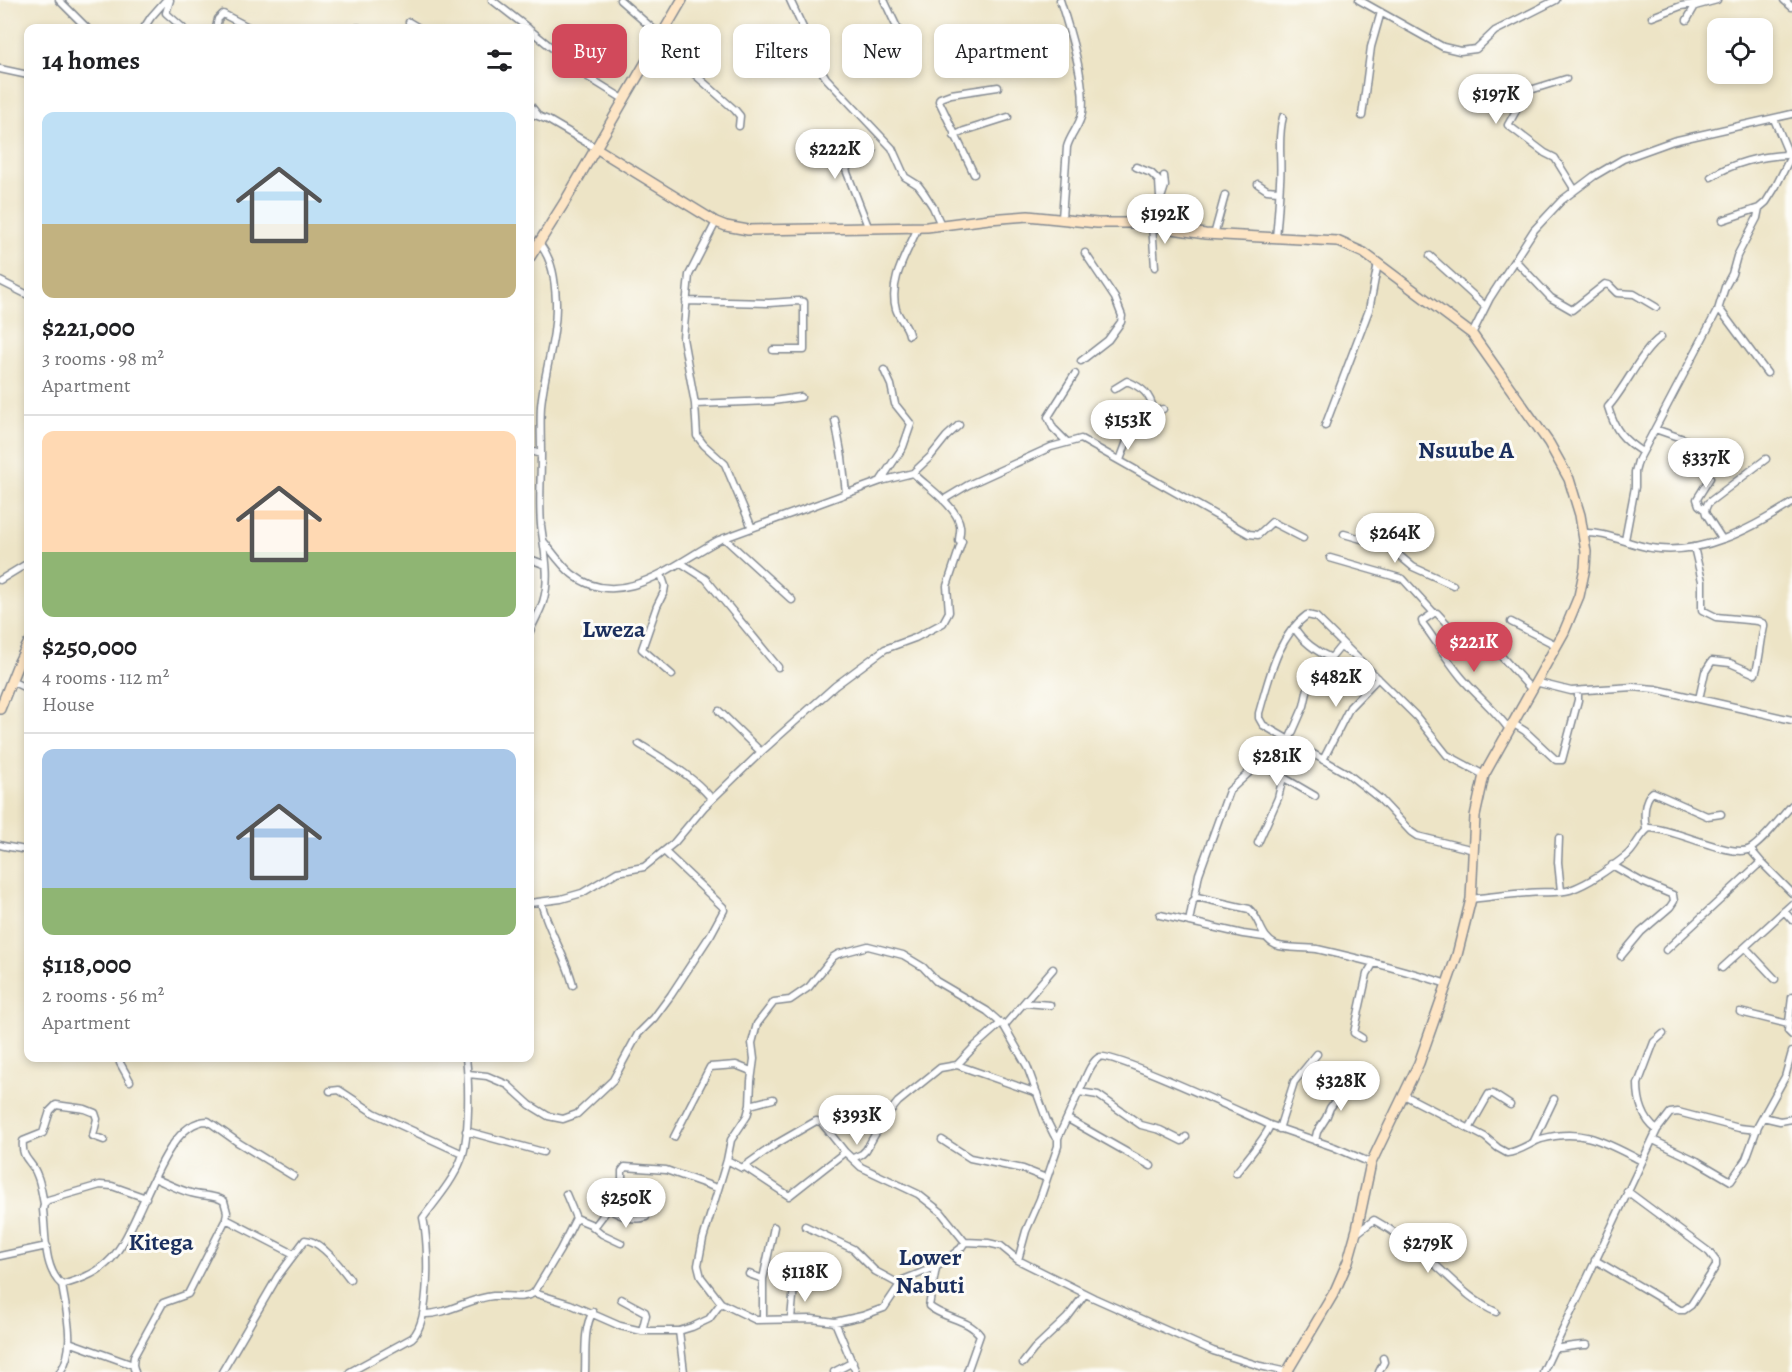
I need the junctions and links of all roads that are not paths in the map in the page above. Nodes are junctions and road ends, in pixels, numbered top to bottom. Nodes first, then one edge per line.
1 (59, 0) edge
2 (168, 0) edge
3 (492, 0) edge
4 (620, 0) edge
5 (682, 0) edge
6 (790, 0) edge
7 (884, 0) edge
8 (1060, 0) edge
9 (1359, 0) edge
10 (1556, 0) edge
11 (1717, 0) edge
12 (1784, 0) edge
13 (1700, 3) junction
14 (1792, 7) edge
15 (1381, 12) junction
16 (1652, 17) dead end
17 (1687, 20) dead end
18 (409, 22) dead end
19 (83, 24) edge
20 (147, 24) edge
21 (178, 24) edge
22 (217, 24) edge
23 (242, 24) edge
24 (412, 24) edge
25 (523, 24) edge
26 (648, 24) edge
27 (668, 24) edge
28 (895, 24) edge
29 (534, 33) edge
30 (0, 69) edge
31 (24, 74) edge
32 (639, 75) edge
33 (702, 78) edge
34 (1566, 79) dead end
35 (998, 87) dead end
36 (625, 100) junction
37 (534, 110) edge
38 (1792, 114) edge
39 (534, 115) edge
40 (1362, 116) dead end
41 (540, 117) junction
42 (1008, 117) dead end
43 (1283, 117) dead end
44 (1774, 119) junction
45 (739, 126) dead end
46 (954, 136) junction
47 (596, 148) junction
48 (873, 151) dead end
49 (1787, 152) junction
50 (1136, 167) dead end
51 (974, 174) dead end
52 (1164, 176) dead end
53 (1711, 177) dead end
54 (1258, 184) dead end
55 (1278, 191) junction
56 (1573, 192) junction
57 (1224, 195) dead end
58 (1160, 198) junction
59 (1759, 208) junction
60 (1062, 218) junction
61 (1723, 220) dead end
62 (716, 222) junction
63 (941, 225) junction
64 (1152, 225) junction
65 (918, 227) junction
66 (869, 229) junction
67 (1214, 235) junction
68 (1276, 237) junction
69 (539, 243) junction
70 (534, 251) edge
71 (1085, 253) dead end
72 (1430, 256) dead end
73 (1515, 260) junction
74 (1378, 263) junction
75 (1155, 267) dead end
76 (0, 281) edge
77 (24, 293) edge
78 (686, 301) junction
79 (1485, 306) junction
80 (1656, 307) dead end
81 (1718, 310) junction
82 (1472, 334) junction
83 (909, 335) dead end
84 (1661, 337) dead end
85 (773, 350) dead end
86 (1081, 361) dead end
87 (884, 370) dead end
88 (1767, 373) dead end
89 (1075, 374) dead end
90 (1114, 389) dead end
91 (801, 397) dead end
92 (695, 404) junction
93 (1163, 409) dead end
94 (1154, 411) junction
95 (835, 420) dead end
96 (958, 425) dead end
97 (1324, 426) dead end
98 (1655, 429) junction
99 (1066, 442) junction
100 (1716, 446) dead end
101 (534, 452) edge
102 (1642, 452) junction
103 (541, 454) junction
104 (1766, 459) dead end
105 (1120, 460) junction
106 (913, 473) junction
107 (1710, 478) dead end
108 (881, 481) junction
109 (846, 494) junction
110 (944, 500) junction
111 (1792, 503) edge
112 (1705, 510) junction
113 (752, 528) junction
114 (1584, 533) junction
115 (1344, 534) dead end
116 (724, 538) junction
117 (1303, 538) dead end
118 (1722, 539) junction
119 (1625, 540) junction
120 (545, 543) junction
121 (1694, 547) junction
122 (1329, 558) dead end
123 (534, 560) edge
124 (681, 563) junction
125 (24, 565) edge
126 (546, 565) junction
127 (662, 574) junction
128 (0, 580) edge
129 (1453, 585) dead end
130 (792, 600) dead end
131 (1434, 613) junction
132 (534, 622) edge
133 (1511, 622) dead end
134 (1294, 627) junction
135 (1556, 645) junction
136 (24, 652) edge
137 (1331, 658) junction
138 (1360, 660) junction
139 (778, 668) dead end
140 (672, 675) dead end
141 (1378, 678) junction
142 (10, 681) junction
143 (1533, 686) junction
144 (24, 687) edge
145 (1578, 691) junction
146 (1699, 699) junction
147 (0, 709) edge
148 (719, 711) dead end
149 (1792, 720) edge
150 (1510, 726) junction
151 (1288, 740) junction
152 (639, 744) dead end
153 (761, 752) junction
154 (1323, 760) junction
155 (1266, 761) junction
156 (1484, 775) junction
157 (1283, 777) junction
158 (1315, 796) dead end
159 (712, 799) junction
160 (1792, 805) edge
161 (1786, 811) junction
162 (1721, 814) dead end
163 (1792, 817) edge
164 (1646, 829) junction
165 (1559, 838) dead end
166 (1258, 843) dead end
167 (0, 845) edge
168 (24, 849) edge
169 (1750, 849) junction
170 (1474, 850) junction
171 (664, 851) junction
172 (1761, 862) junction
173 (1612, 865) junction
174 (1561, 891) junction
175 (1792, 893) edge
176 (1197, 897) junction
177 (1472, 899) junction
178 (541, 902) junction
179 (534, 903) edge
180 (1792, 904) edge
181 (1784, 911) junction
182 (1160, 915) dead end
183 (1792, 920) edge
184 (1189, 922) junction
185 (1264, 937) junction
186 (1744, 947) junction
187 (1666, 950) dead end
188 (1621, 956) dead end
189 (1373, 964) junction
190 (1722, 968) dead end
191 (1053, 969) dead end
192 (1775, 979) dead end
193 (1447, 984) junction
194 (573, 985) dead end
195 (1792, 997) edge
196 (1025, 1003) junction
197 (1050, 1005) dead end
198 (1740, 1012) dead end
199 (1003, 1024) junction
200 (1788, 1024) junction
201 (1663, 1034) dead end
202 (1792, 1035) edge
203 (1362, 1038) dead end
204 (1792, 1052) edge
205 (1317, 1054) dead end
206 (120, 1062) edge
207 (466, 1062) edge
208 (957, 1065) junction
209 (751, 1071) junction
210 (468, 1074) junction
211 (1352, 1078) dead end
212 (130, 1081) dead end
213 (330, 1091) dead end
214 (1079, 1092) junction
215 (1037, 1093) junction
216 (1404, 1095) junction
217 (773, 1099) dead end
218 (1554, 1099) dead end
219 (750, 1105) junction
220 (1510, 1105) dead end
221 (1763, 1118) junction
222 (1068, 1119) junction
223 (1792, 1119) edge
224 (1270, 1125) junction
225 (1279, 1129) junction
226 (1469, 1129) junction
227 (1657, 1130) junction
228 (1757, 1130) junction
229 (466, 1131) junction
230 (674, 1137) dead end
231 (1058, 1137) junction
232 (1186, 1137) dead end
233 (104, 1140) dead end
234 (942, 1140) dead end
235 (1653, 1140) junction
236 (1315, 1141) junction
237 (1534, 1141) junction
238 (543, 1152) dead end
239 (845, 1152) junction
240 (463, 1154) junction
241 (853, 1158) junction
242 (728, 1160) junction
243 (1642, 1161) junction
244 (1371, 1163) junction
245 (1151, 1166) dead end
246 (745, 1167) junction
247 (1236, 1173) dead end
248 (293, 1176) dead end
249 (154, 1178) junction
250 (1046, 1178) junction
251 (717, 1188) junction
252 (1627, 1191) junction
253 (566, 1194) dead end
254 (146, 1198) junction
255 (44, 1204) junction
256 (608, 1209) junction
257 (646, 1217) dead end
258 (576, 1218) junction
259 (226, 1219) junction
260 (592, 1226) junction
261 (806, 1226) dead end
262 (774, 1227) dead end
263 (1356, 1233) junction
264 (965, 1242) junction
265 (621, 1243) dead end
266 (47, 1246) junction
267 (294, 1254) junction
268 (0, 1256) edge
269 (1018, 1260) junction
270 (1595, 1260) junction
271 (936, 1268) junction
272 (749, 1274) dead end
273 (350, 1279) dead end
274 (763, 1280) junction
275 (899, 1284) junction
276 (62, 1285) junction
277 (794, 1286) dead end
278 (534, 1293) junction
279 (1085, 1294) junction
280 (621, 1299) dead end
281 (721, 1304) junction
282 (593, 1312) junction
283 (1496, 1312) dead end
284 (424, 1314) junction
285 (791, 1319) junction
286 (763, 1320) junction
287 (835, 1322) junction
288 (642, 1331) junction
289 (679, 1331) junction
290 (69, 1342) junction
291 (1587, 1345) dead end
292 (1554, 1348) junction
293 (1383, 1358) dead end
294 (853, 1362) junction
295 (1023, 1363) dead end
296 (134, 1369) edge
297 (60, 1372) edge
298 (222, 1372) edge
299 (350, 1372) edge
300 (585, 1372) edge
301 (684, 1372) edge
302 (834, 1372) edge
303 (856, 1372) edge
304 (967, 1372) edge
305 (1287, 1372) edge
306 (1379, 1372) edge
307 (1543, 1372) edge

1 - 19 street
2 - 20 street
2 - 21 street
3 - 25 street
4 - 26 street
5 - 27 street
6 - 63 street
7 - 28 street
8 - 60 street
9 - 15 street
10 - 15 street
11 - 13 street
12 - 14 street
13 - 16 street
13 - 17 street
15 - 40 street
18 - 24 street
22 - 23 street
29 - 36 street
30 - 31 street
32 - 36 street
33 - 45 street
34 - 56 street
35 - 46 street
36 - 47 street
37 - 41 street
38 - 44 street
39 - 41 street
41 - 47 street
42 - 46 street
43 - 55 street
44 - 49 street
44 - 56 street
46 - 51 street
47 - 62 street
47 - 69 street
48 - 66 street
49 - 53 street
49 - 59 street
50 - 58 street
52 - 58 street
54 - 55 street
55 - 68 street
56 - 73 street
57 - 67 street
58 - 64 street
59 - 61 street
59 - 81 street
60 - 63 street
60 - 64 street
62 - 66 street
62 - 78 street
63 - 65 street
64 - 67 street
64 - 75 street
65 - 66 street
65 - 83 street
67 - 68 street
68 - 74 street
69 - 70 street
69 - 103 street
71 - 86 street
72 - 79 street
73 - 79 street
73 - 80 street
74 - 82 street
74 - 97 street
76 - 77 street
78 - 85 street
78 - 92 street
79 - 82 street
81 - 88 street
81 - 98 street
82 - 114 street
84 - 102 street
87 - 108 street
89 - 99 street
90 - 94 street
91 - 92 street
92 - 113 street
93 - 94 street
94 - 105 street
95 - 109 street
96 - 106 street
98 - 100 street
98 - 102 street
99 - 105 street
99 - 110 street
101 - 103 street
102 - 119 street
103 - 120 street
104 - 112 street
105 - 117 street
106 - 108 street
106 - 110 street
107 - 112 street
108 - 109 street
109 - 113 street
110 - 153 street
111 - 118 street
112 - 118 street
113 - 116 street
114 - 119 street
114 - 135 street
115 - 129 street
116 - 124 street
116 - 130 street
118 - 121 street
119 - 121 street
120 - 126 street
120 - 127 street
121 - 146 street
122 - 131 street
123 - 126 street
124 - 127 street
124 - 139 street
125 - 128 street
126 - 132 street
127 - 140 street
131 - 143 street
131 - 150 street
133 - 135 street
134 - 137 street
134 - 138 street
134 - 151 street
135 - 143 street
136 - 142 street
137 - 138 street
137 - 151 street
138 - 141 street
141 - 154 street
141 - 156 street
142 - 144 street
142 - 147 street
143 - 145 street
143 - 150 street
145 - 146 street
145 - 150 street
146 - 149 street
148 - 153 street
150 - 156 street
151 - 154 street
151 - 155 street
152 - 159 street
153 - 159 street
154 - 170 street
155 - 157 street
155 - 176 street
156 - 170 street
157 - 158 street
157 - 166 street
159 - 171 street
160 - 161 street
161 - 163 street
161 - 169 street
162 - 164 street
164 - 169 street
164 - 173 street
165 - 174 street
167 - 168 street
169 - 172 street
170 - 177 street
171 - 178 street
171 - 210 street
172 - 175 street
172 - 187 street
173 - 174 street
173 - 188 street
174 - 177 street
176 - 184 street
176 - 185 street
177 - 193 street
178 - 179 street
178 - 194 street
180 - 181 street
181 - 183 street
181 - 186 street
182 - 184 street
184 - 185 street
185 - 189 street
186 - 190 street
186 - 192 street
189 - 193 street
189 - 203 street
191 - 196 street
193 - 216 street
195 - 200 street
196 - 197 street
196 - 199 street
198 - 200 street
199 - 208 street
199 - 209 street
199 - 215 street
200 - 202 street
201 - 227 street
204 - 221 street
205 - 225 street
206 - 212 street
207 - 210 street
208 - 215 street
208 - 241 street
209 - 219 street
209 - 230 street
210 - 229 street
211 - 236 street
213 - 240 street
214 - 222 street
214 - 224 street
214 - 232 street
215 - 231 street
216 - 226 street
216 - 244 street
217 - 219 street
218 - 237 street
219 - 242 street
220 - 226 street
221 - 223 street
221 - 228 street
222 - 231 street
222 - 245 street
224 - 225 street
224 - 247 street
225 - 236 street
226 - 237 street
227 - 228 street
227 - 235 street
228 - 235 street
229 - 238 street
229 - 240 street
231 - 250 street
233 - 255 street
234 - 250 street
235 - 243 street
236 - 244 street
237 - 243 street
239 - 241 street
239 - 246 street
239 - 246 street
240 - 284 street
241 - 264 street
242 - 246 street
242 - 251 street
243 - 252 street
244 - 263 street
248 - 249 street
249 - 254 street
249 - 259 street
250 - 269 street
251 - 256 street
251 - 281 street
252 - 270 street
252 - 270 street
253 - 258 street
254 - 255 street
254 - 276 street
255 - 266 street
256 - 257 street
256 - 260 street
258 - 260 street
258 - 278 street
259 - 267 street
259 - 296 street
260 - 265 street
261 - 275 street
262 - 274 street
263 - 283 street
263 - 305 street
264 - 269 street
264 - 271 street
266 - 268 street
266 - 276 street
267 - 273 street
267 - 298 street
269 - 279 street
270 - 292 street
271 - 275 street
271 - 304 street
272 - 274 street
274 - 286 street
275 - 287 street
276 - 290 street
277 - 285 street
278 - 282 street
278 - 284 street
279 - 295 street
279 - 305 street
280 - 288 street
281 - 286 street
281 - 289 street
282 - 288 street
282 - 300 street
284 - 299 street
285 - 286 street
285 - 287 street
287 - 294 street
288 - 289 street
289 - 301 street
290 - 296 street
290 - 297 street
291 - 292 street
292 - 307 street
293 - 306 street
294 - 302 street
294 - 303 street

